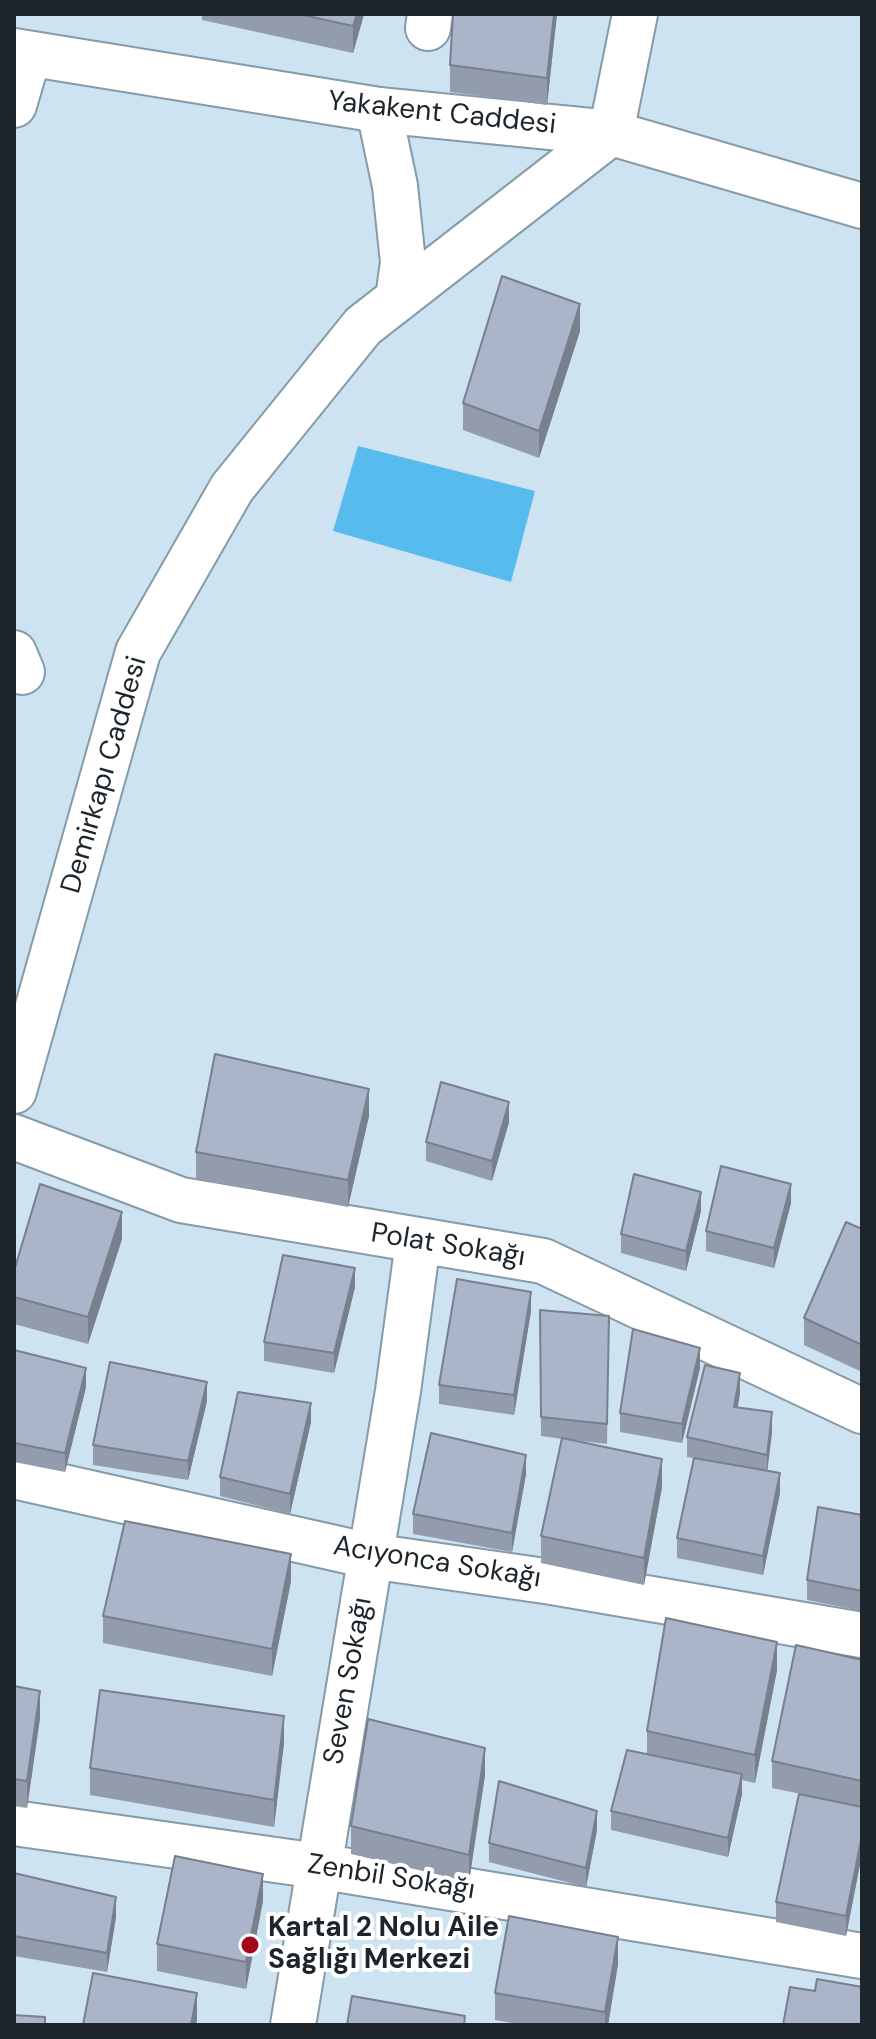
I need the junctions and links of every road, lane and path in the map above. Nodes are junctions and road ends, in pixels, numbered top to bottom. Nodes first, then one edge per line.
1 (635, 14) edge
2 (22, 53) edge
3 (14, 105) edge
4 (379, 110) junction
5 (611, 133) junction
6 (862, 206) edge
7 (398, 299) junction
8 (14, 1091) edge
9 (14, 1137) edge
10 (418, 1242) junction
11 (862, 1411) edge
12 (14, 1476) edge
13 (370, 1556) junction
14 (862, 1635) edge
15 (14, 1823) edge
16 (318, 1866) junction
17 (862, 1956) edge
18 (293, 2025) edge

1 - 5 street
2 - 3 street
2 - 4 street, Yakakent Caddesi
4 - 5 street, Yakakent Caddesi
4 - 7 street
5 - 6 street, Yakakent Caddesi
5 - 7 street, Demirkapı Caddesi
7 - 8 street, Demirkapı Caddesi
9 - 10 street, Polat Sokağı
10 - 11 street, Polat Sokağı
10 - 13 street, Seven Sokağı
12 - 13 street, Acıyonca Sokağı
13 - 14 street, Acıyonca Sokağı
13 - 16 street, Seven Sokağı
15 - 16 street, Zenbil Sokağı
16 - 17 street, Zenbil Sokağı
16 - 18 street, Seven Sokağı

